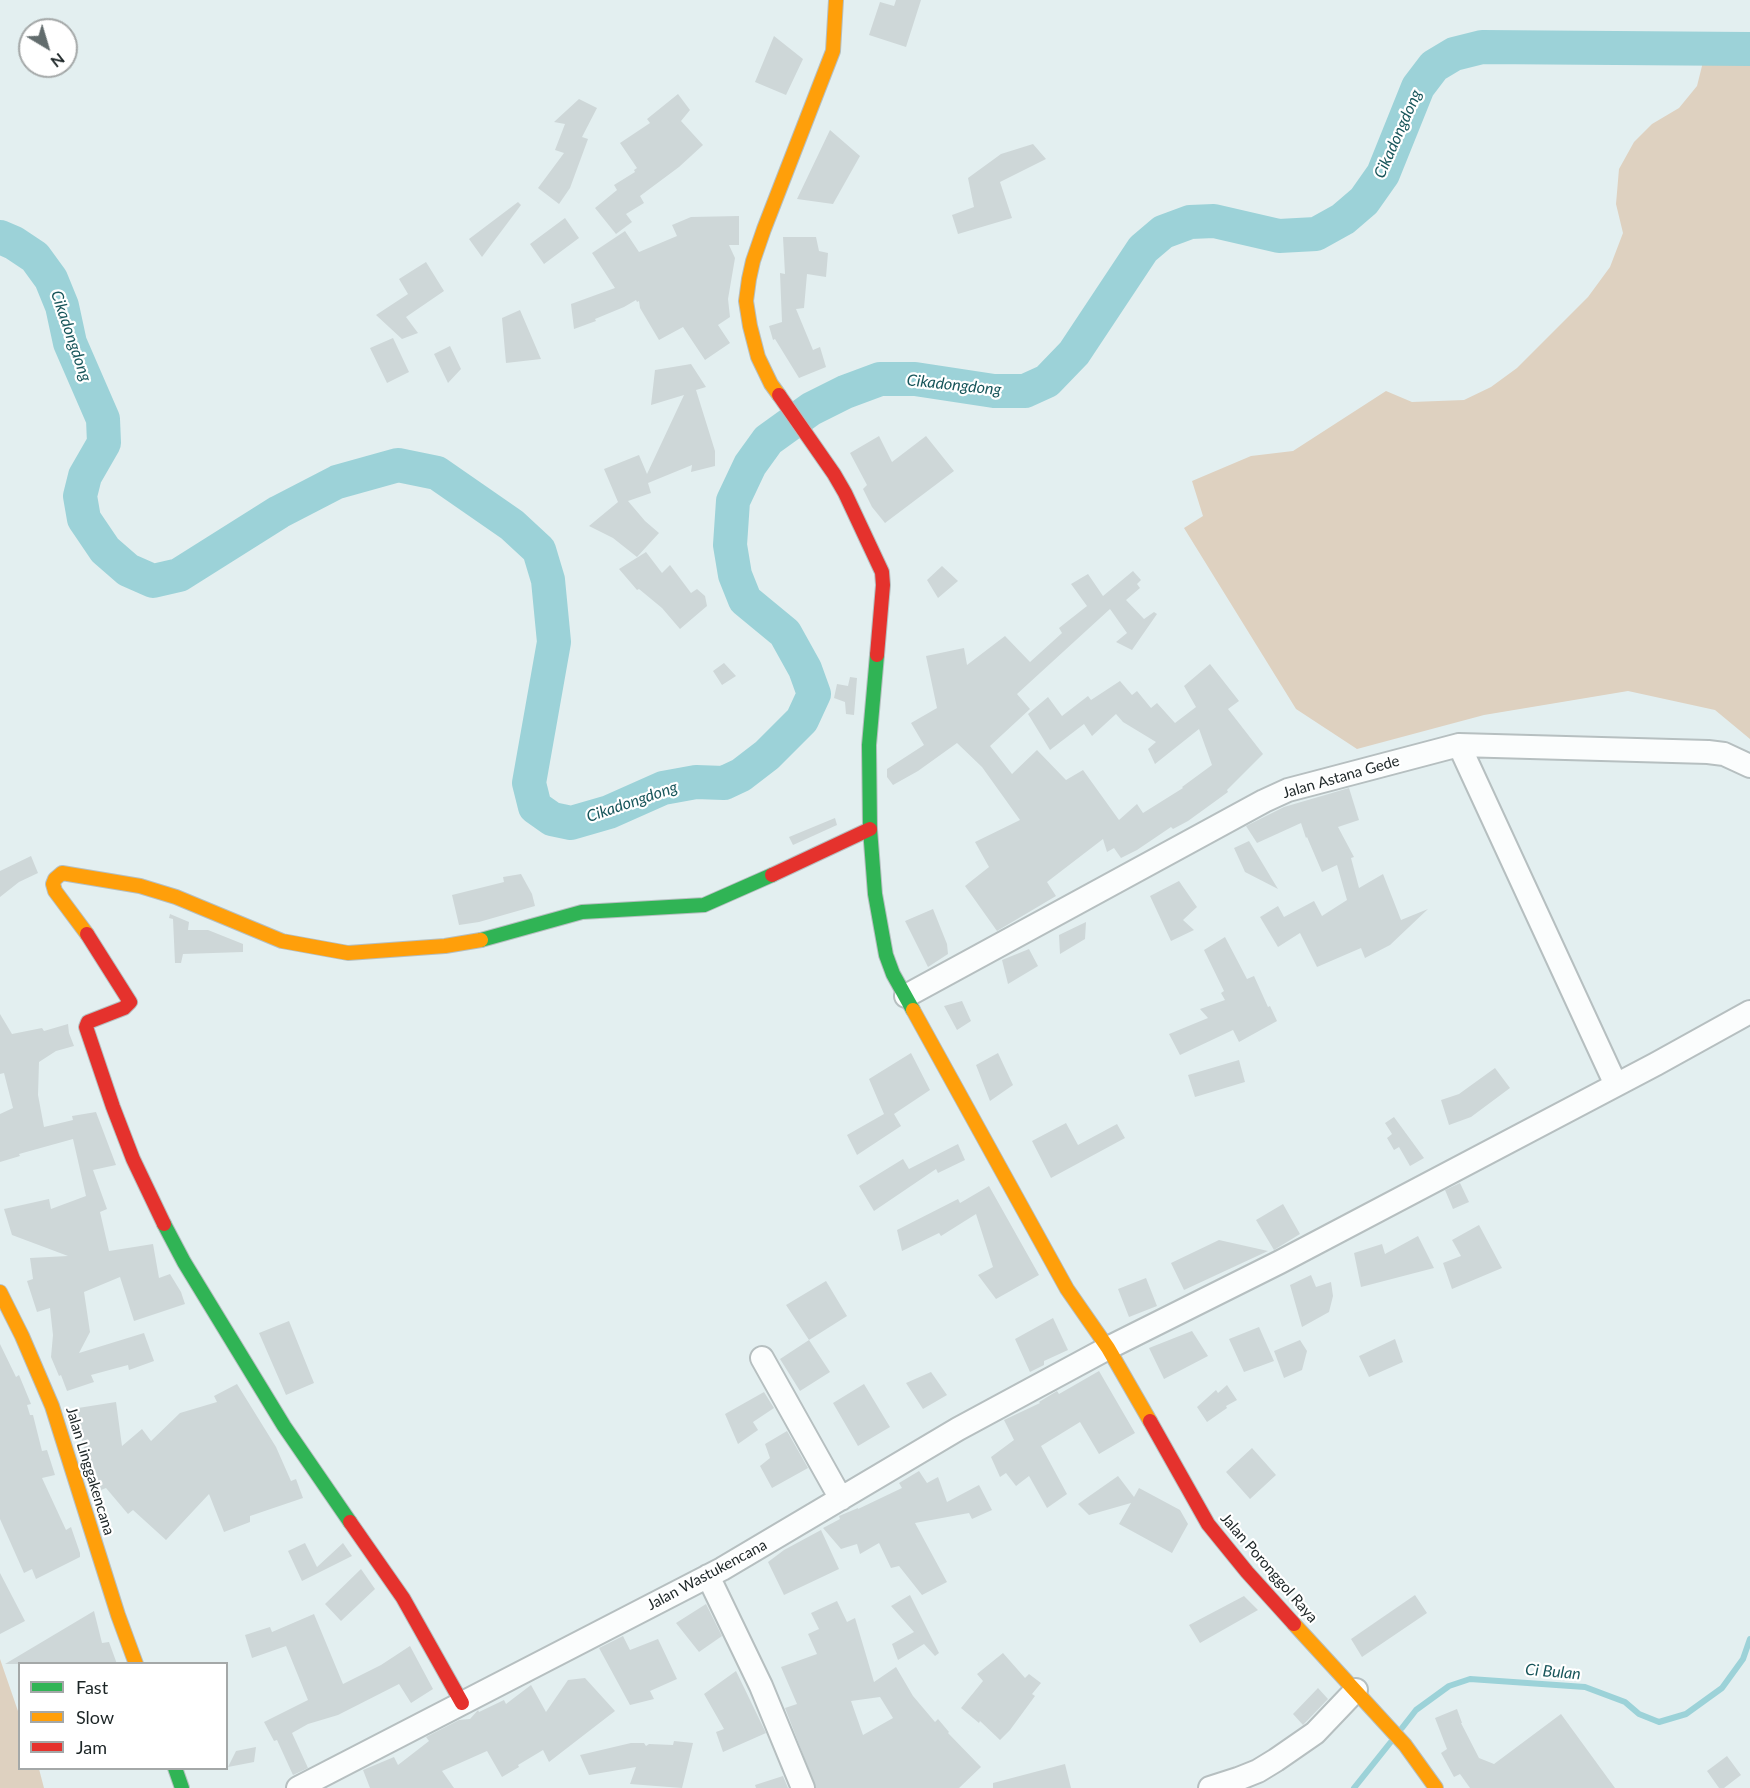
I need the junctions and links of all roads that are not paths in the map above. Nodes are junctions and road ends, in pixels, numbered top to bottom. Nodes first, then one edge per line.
1 (836, 0) edge
2 (1459, 745) junction
3 (1750, 765) edge
4 (870, 829) junction
5 (906, 996) junction
6 (1750, 1012) edge
7 (1616, 1085) junction
8 (0, 1292) edge
9 (1108, 1348) junction
10 (762, 1358) dead end
11 (841, 1499) junction
12 (708, 1576) junction
13 (135, 1662) edge
14 (1356, 1690) junction
15 (462, 1703) junction
16 (176, 1770) edge
17 (182, 1788) edge
18 (298, 1788) edge
19 (803, 1788) edge
20 (1210, 1788) edge
21 (1436, 1788) edge

1 - 4 street, Jalan Poronggol Raya
2 - 3 street, Jalan Astana Gede
2 - 5 street, Jalan Astana Gede
2 - 7 street
4 - 5 street, Jalan Poronggol Raya
4 - 15 street
5 - 9 street, Jalan Poronggol Raya
6 - 7 street, Jalan Wastukencana
7 - 9 street, Jalan Wastukencana
8 - 13 street, Jalan Linggakencana
9 - 11 street, Jalan Wastukencana
9 - 14 street, Jalan Poronggol Raya
10 - 11 street
11 - 12 street, Jalan Wastukencana
12 - 15 street, Jalan Wastukencana
12 - 19 street
14 - 20 street
14 - 21 street, Jalan Poronggol Raya
15 - 18 street, Jalan Wastukencana
16 - 17 street

